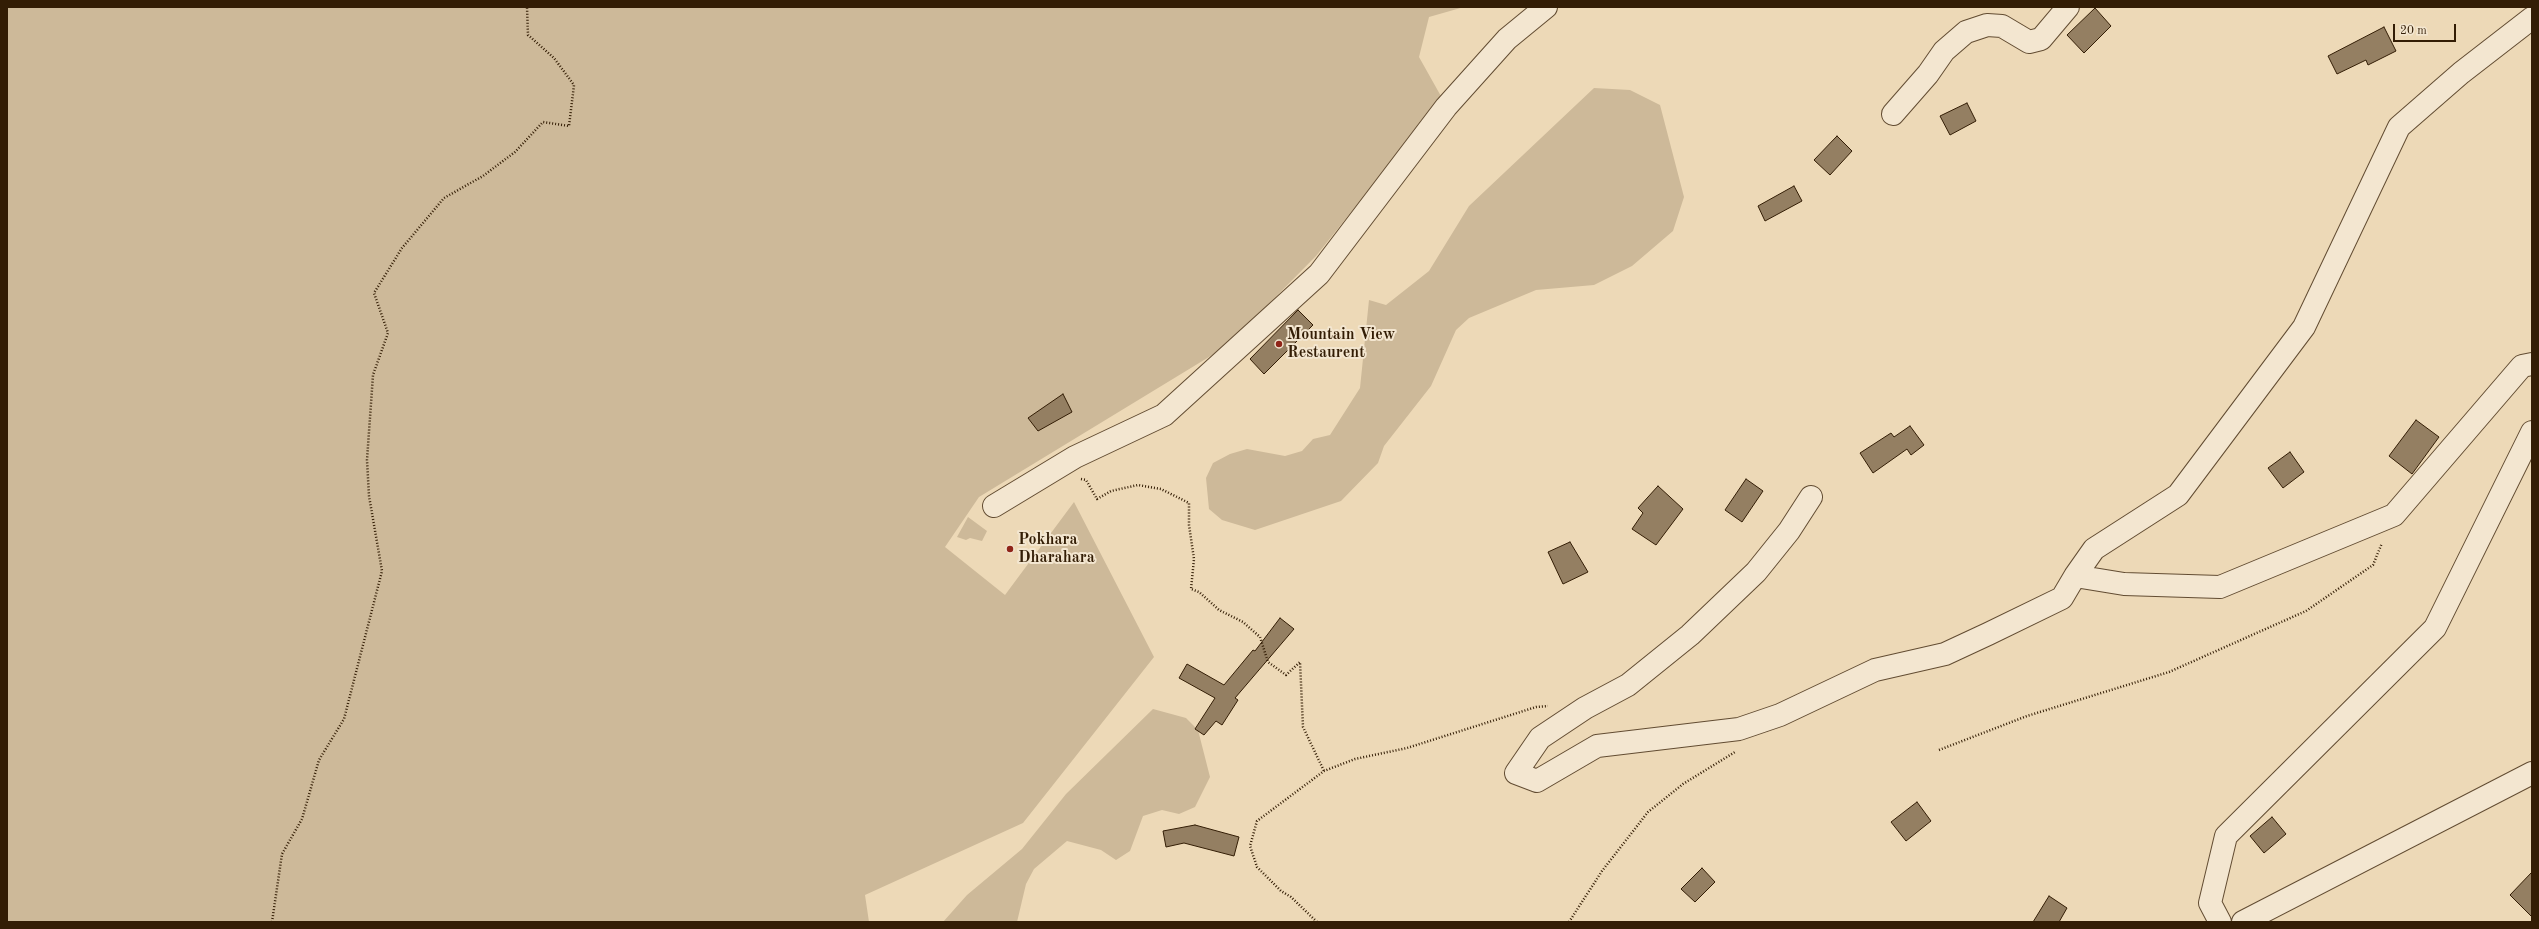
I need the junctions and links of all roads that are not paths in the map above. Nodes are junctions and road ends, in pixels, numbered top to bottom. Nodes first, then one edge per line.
1 (1546, 7) edge
2 (2068, 7) edge
3 (2532, 18) edge
4 (1893, 114) dead end
5 (2532, 364) edge
6 (2532, 432) edge
7 (1811, 497) dead end
8 (994, 506) dead end
9 (2075, 576) junction
10 (2532, 773) edge
11 (2220, 922) edge
12 (2243, 922) edge

1 - 8 street
2 - 4 street
3 - 9 street
5 - 9 street
6 - 11 street
7 - 9 street
10 - 12 street

